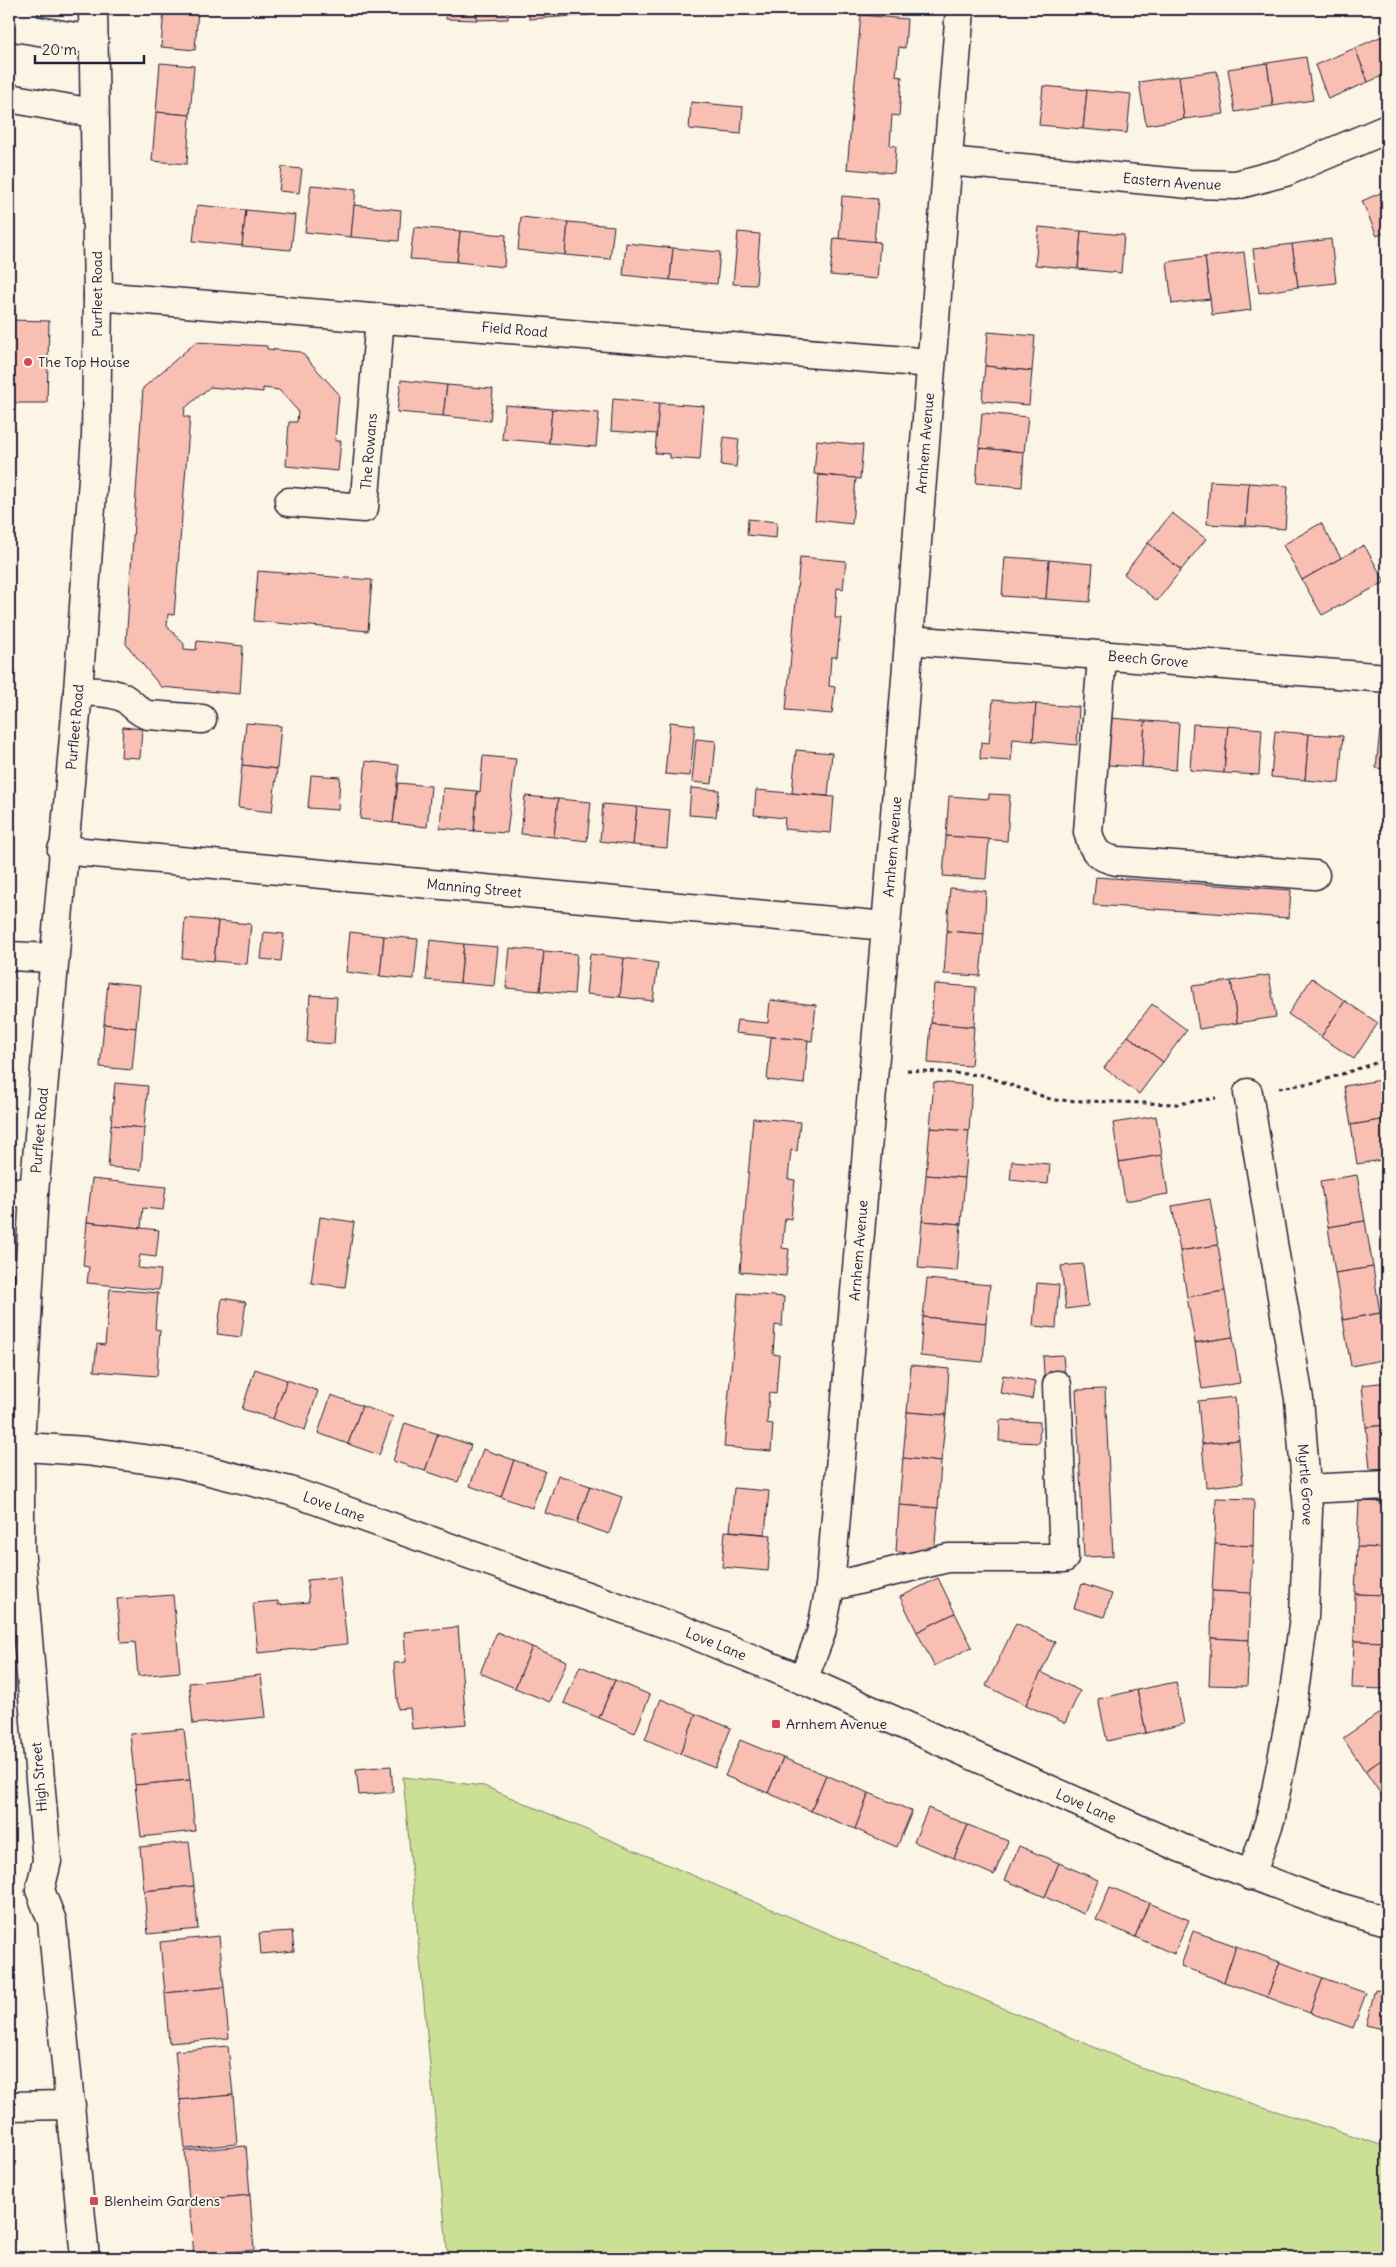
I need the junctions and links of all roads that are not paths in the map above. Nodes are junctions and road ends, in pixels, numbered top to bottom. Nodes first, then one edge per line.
1 (93, 9) edge
2 (960, 9) edge
3 (22, 18) edge
4 (94, 40) junction
5 (9, 98) edge
6 (93, 113) junction
7 (1387, 129) edge
8 (948, 161) junction
9 (98, 296) junction
10 (380, 318) junction
11 (931, 363) junction
12 (289, 502) dead end
13 (909, 640) junction
14 (1102, 657) junction
15 (1387, 678) edge
16 (78, 691) junction
17 (202, 719) dead end
18 (62, 850) junction
19 (1315, 875) dead end
20 (886, 926) junction
21 (9, 956) edge
22 (53, 958) junction
23 (1248, 1093) road end
24 (21, 1193) edge
25 (1057, 1385) dead end
26 (14, 1446) edge
27 (1387, 1485) edge
28 (1306, 1489) junction
29 (830, 1587) junction
30 (803, 1680) junction
31 (1251, 1876) junction
32 (1387, 1921) edge
33 (70, 2105) junction
34 (9, 2106) edge
35 (85, 2258) edge

1 - 4 street, Purfleet Road
2 - 8 street, Arnhem Avenue
3 - 4 street
4 - 6 street, Purfleet Road
5 - 6 street
6 - 9 street, Purfleet Road
7 - 8 street, Eastern Avenue
8 - 11 street, Arnhem Avenue
9 - 10 street, Field Road
9 - 16 street, Purfleet Road
10 - 11 street, Field Road
10 - 12 street, The Rowans
11 - 13 street, Arnhem Avenue
13 - 14 street, Beech Grove
13 - 20 street, Arnhem Avenue
14 - 15 street, Beech Grove
14 - 19 street
16 - 17 street
16 - 18 street, Purfleet Road
18 - 20 street, Manning Street
18 - 22 street, Purfleet Road
20 - 29 street, Arnhem Avenue
21 - 22 street
22 - 24 street, Purfleet Road
23 - 28 street, Myrtle Grove
24 - 26 street, Purfleet Road
25 - 29 street
26 - 30 street, Love Lane
26 - 33 street, High Street
27 - 28 street
28 - 31 street, Myrtle Grove
29 - 30 street, Arnhem Avenue
30 - 31 street, Love Lane
31 - 32 street, Love Lane
33 - 34 street
33 - 35 street

